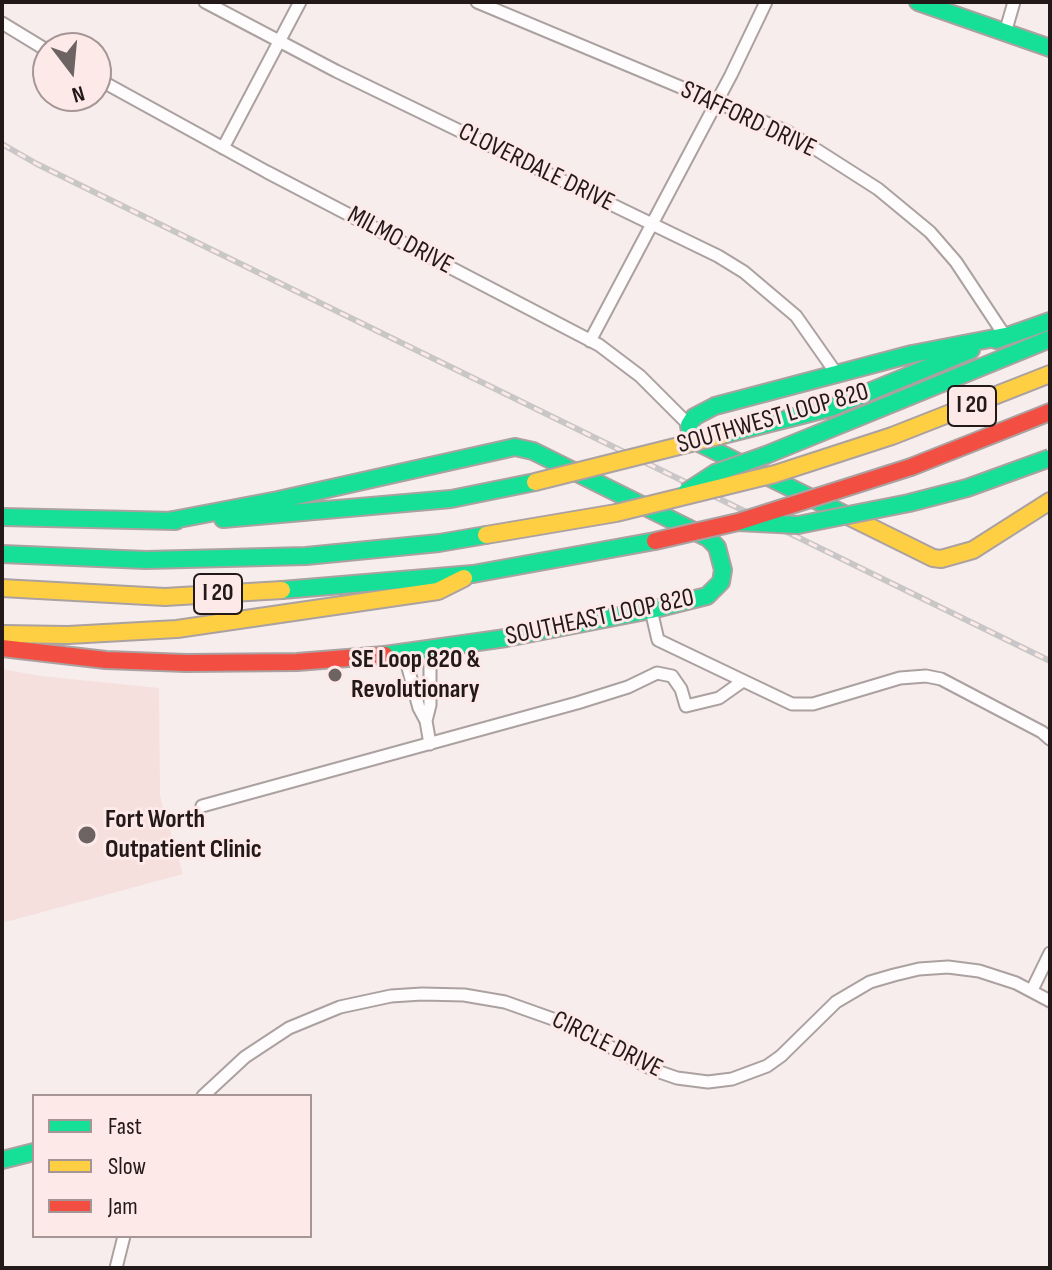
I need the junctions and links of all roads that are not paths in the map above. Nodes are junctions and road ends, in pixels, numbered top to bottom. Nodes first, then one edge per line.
1 (205, 2) edge
2 (300, 2) edge
3 (477, 2) edge
4 (766, 2) edge
5 (918, 2) edge
6 (1014, 2) edge
7 (2, 23) edge
8 (1005, 33) junction
9 (32, 41) edge
10 (279, 42) junction
11 (1050, 48) edge
12 (112, 87) edge
13 (716, 103) junction
14 (223, 148) junction
15 (652, 224) junction
16 (1050, 321) edge
17 (1005, 336) junction
18 (1050, 339) edge
19 (590, 341) junction
20 (836, 373) junction
21 (1050, 374) edge
22 (1050, 412) edge
23 (689, 425) junction
24 (1050, 458) edge
25 (535, 482) joint
26 (672, 501) junction
27 (1050, 501) edge
28 (2, 517) edge
29 (168, 521) junction
30 (738, 522) junction
31 (2, 554) edge
32 (473, 574) junction
33 (2, 588) edge
34 (651, 610) junction
35 (2, 634) edge
36 (2, 648) edge
37 (430, 650) junction
38 (404, 653) junction
39 (743, 681) junction
40 (426, 721) junction
41 (1050, 739) edge
42 (430, 744) junction
43 (202, 806) dead end
44 (1050, 953) edge
45 (1032, 990) junction
46 (1050, 1001) edge
47 (205, 1094) edge
48 (32, 1152) edge
49 (2, 1160) edge
50 (124, 1238) edge
51 (116, 1268) edge

1 - 10 street, CLOVERDALE DRIVE
2 - 10 street
3 - 13 street, STAFFORD DRIVE
4 - 13 street
5 - 8 main road
6 - 8 street
7 - 9 street
8 - 11 main road
10 - 14 street
10 - 15 street, CLOVERDALE DRIVE
12 - 14 street, MILMO DRIVE
13 - 15 street
13 - 17 street, STAFFORD DRIVE
14 - 19 street, MILMO DRIVE
15 - 19 street
15 - 20 street, CLOVERDALE DRIVE
16 - 17 main road, SOUTHWEST LOOP 820
17 - 20 main road
17 - 25 main road, SOUTHWEST LOOP 820, bridge
18 - 26 main road, bridge
19 - 23 street, MILMO DRIVE
20 - 23 main road
21 - 26 main road, I 20, bridge
22 - 30 main road, I 20, bridge
23 - 27 main road
24 - 30 main road, bridge
25 - 29 main road, SOUTHEAST LOOP 820
26 - 31 main road, I 20, bridge
28 - 29 main road, SOUTHEAST LOOP 820
29 - 34 main road, SOUTHEAST LOOP 820
30 - 32 main road, I 20, bridge
32 - 33 main road, I 20
32 - 35 main road
34 - 37 main road, SOUTHEAST LOOP 820
34 - 39 street
36 - 38 main road, SOUTHEAST LOOP 820
37 - 38 main road, SOUTHEAST LOOP 820
37 - 40 street
38 - 40 street
39 - 41 street
39 - 42 street
40 - 42 street
42 - 43 street
44 - 45 street
45 - 46 street, CIRCLE DRIVE
45 - 47 street, CIRCLE DRIVE
48 - 49 main road
50 - 51 street

